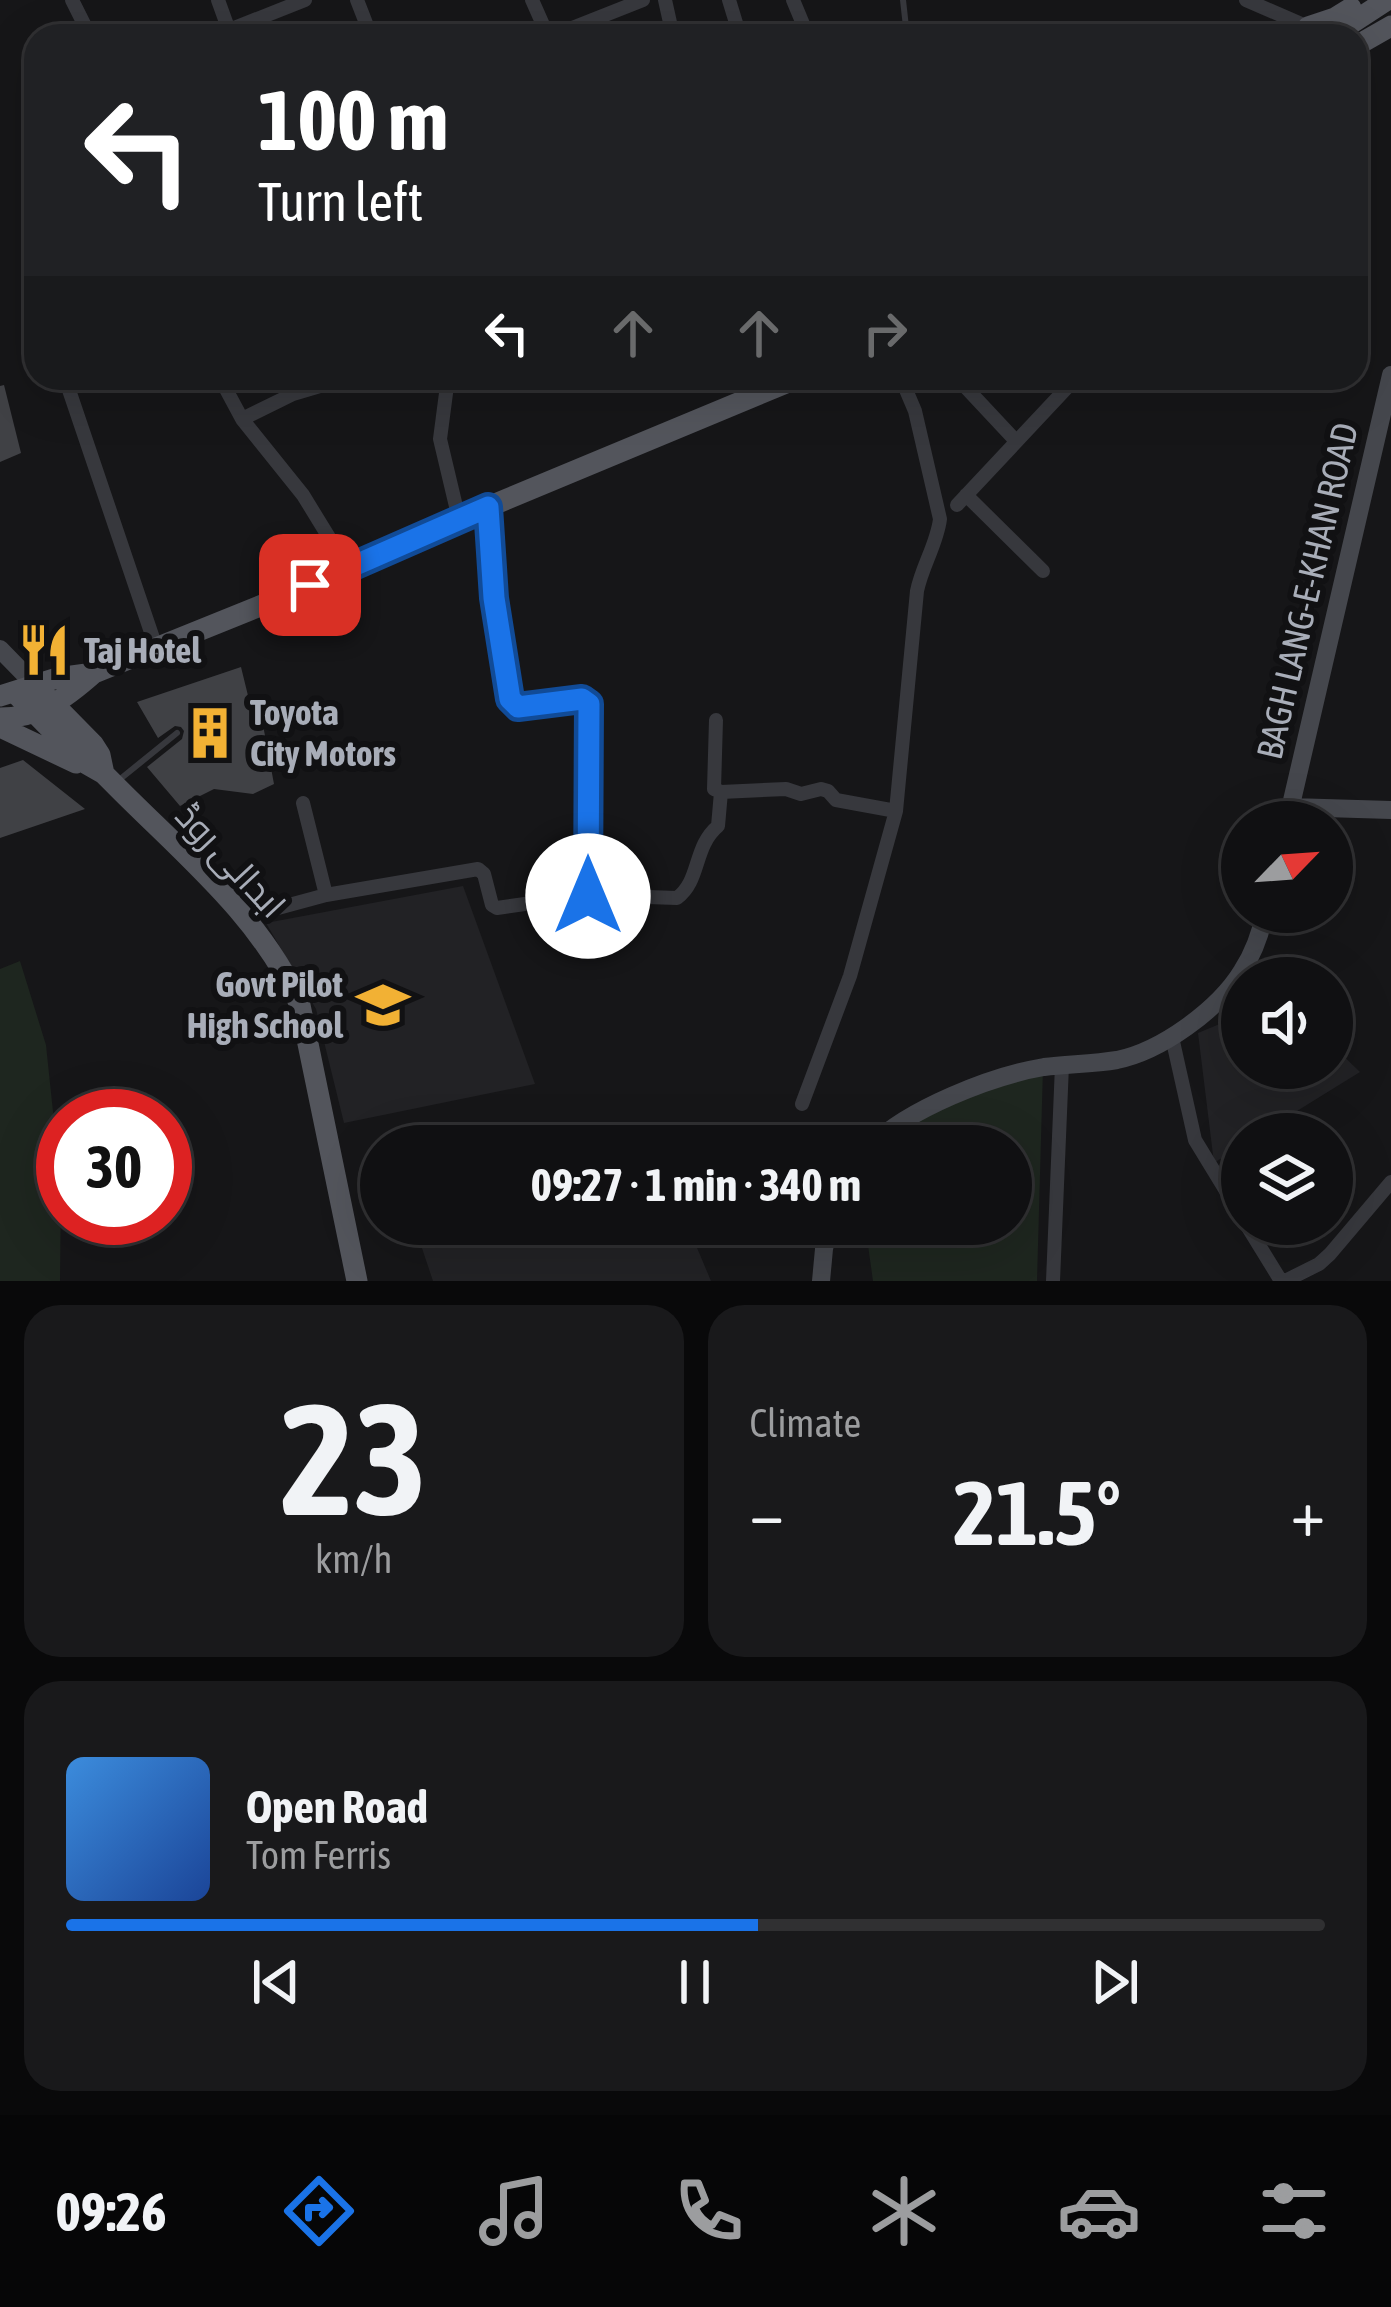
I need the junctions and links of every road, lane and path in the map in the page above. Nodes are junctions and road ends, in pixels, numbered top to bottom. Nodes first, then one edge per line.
1 (304, 0) edge
2 (594, 0) edge
3 (643, 0) edge
4 (1246, 0) edge
5 (1341, 0) edge
6 (1365, 0) edge
7 (1388, 0) edge
8 (601, 16) junction
9 (248, 24) edge
10 (581, 24) edge
11 (1288, 24) edge
12 (1312, 24) edge
13 (1321, 24) edge
14 (1351, 24) edge
15 (1391, 376) edge
16 (69, 390) edge
17 (226, 390) edge
18 (306, 390) edge
19 (446, 390) edge
20 (768, 390) edge
21 (906, 390) edge
22 (968, 390) edge
23 (1064, 390) edge
24 (242, 419) junction
25 (1015, 440) junction
26 (488, 507) junction
27 (459, 519) junction
28 (349, 570) junction
29 (1043, 571) dead end
30 (156, 647) junction
31 (0, 650) edge
32 (94, 673) junction
33 (13, 688) edge
34 (44, 708) junction
35 (716, 720) dead end
36 (0, 722) edge
37 (177, 733) dead end
38 (109, 779) junction
39 (721, 791) junction
40 (1292, 801) edge
41 (303, 802) dead end
42 (1391, 809) edge
43 (896, 811) junction
44 (1353, 811) edge
45 (326, 895) junction
46 (588, 896) junction
47 (245, 917) junction
48 (1259, 933) edge
49 (1172, 1037) junction
50 (1062, 1065) junction
51 (802, 1104) dead end
52 (896, 1125) edge
53 (1391, 1182) edge
54 (1221, 1183) edge
55 (825, 1245) edge
56 (1260, 1245) edge
57 (357, 1281) edge
58 (821, 1281) edge
59 (1053, 1281) edge
60 (1283, 1281) edge

1 - 9 street
2 - 8 street
3 - 8 street
4 - 11 street
5 - 12 main road
6 - 13 main road
7 - 14 main road
8 - 10 street
15 - 40 street, BAGH LANG-E-KHAN ROAD
16 - 30 street
17 - 24 street
18 - 24 street
19 - 27 street
20 - 26 main road
21 - 43 street
22 - 25 street
23 - 25 street
24 - 28 street
25 - 29 street
26 - 27 main road
26 - 46 street
27 - 28 main road
28 - 30 main road
30 - 32 main road
31 - 33 street
32 - 33 main road
32 - 34 main road
33 - 34 main road
34 - 36 main road
34 - 38 main road
35 - 39 street
36 - 38 main road
37 - 38 lane
38 - 47 main road, ابدالی روڈ
39 - 43 street
39 - 46 street
41 - 45 street
42 - 44 street
43 - 51 street
45 - 46 street
45 - 47 street
47 - 57 main road, ابدالی روڈ
48 - 49 street
49 - 50 street
49 - 54 street
50 - 52 street
50 - 59 street
53 - 60 street
55 - 58 street
56 - 60 street

